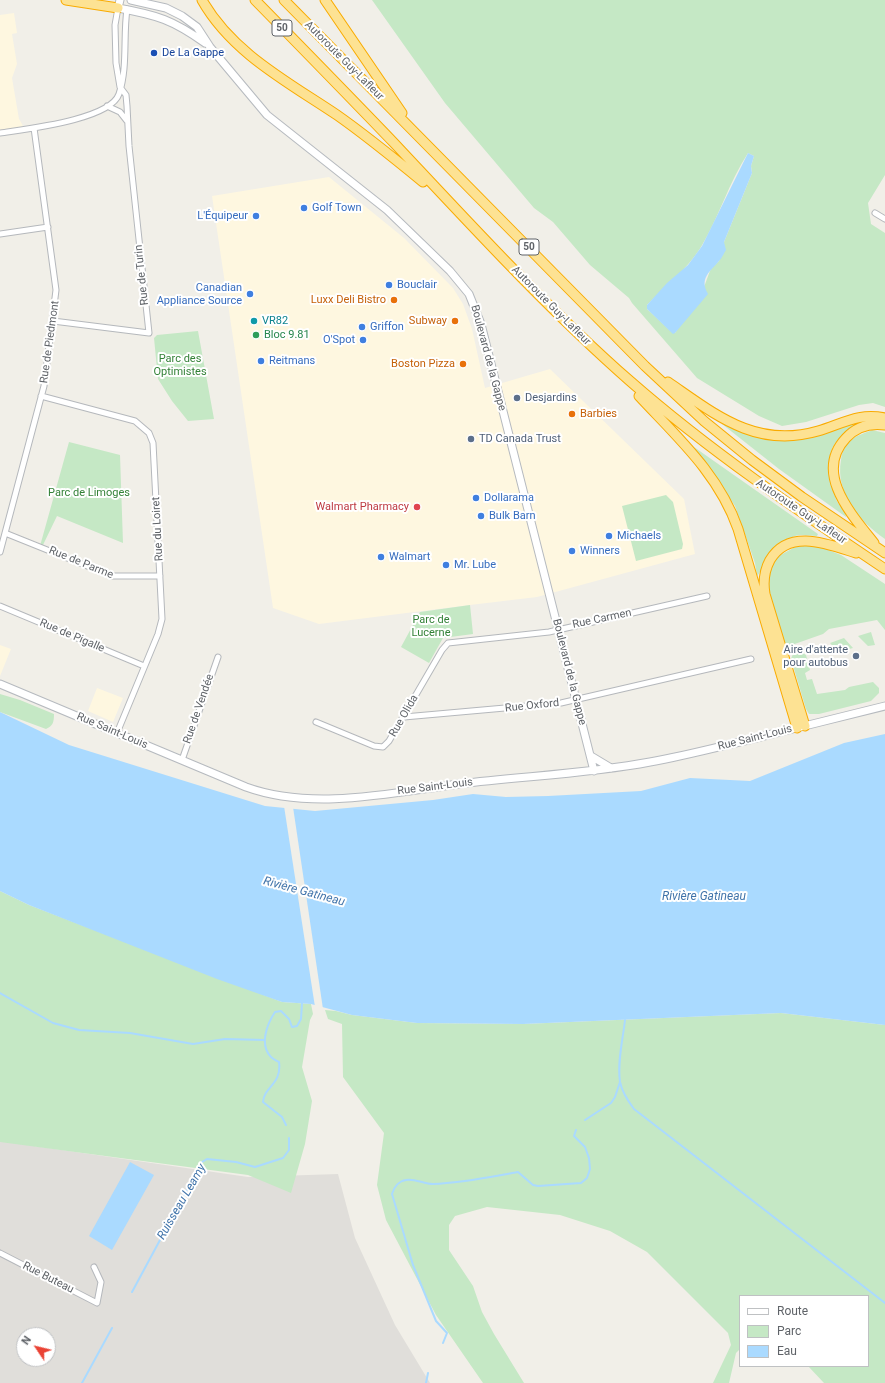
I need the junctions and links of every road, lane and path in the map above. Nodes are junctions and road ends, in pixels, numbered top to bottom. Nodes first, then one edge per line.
1 (66, 0) edge
2 (128, 0) edge
3 (131, 0) edge
4 (202, 0) edge
5 (255, 0) edge
6 (284, 0) edge
7 (325, 0) edge
8 (122, 6) edge
9 (210, 47) junction
10 (120, 87) junction
11 (107, 106) junction
12 (127, 121) junction
13 (34, 128) junction
14 (412, 128) junction
15 (0, 133) edge
16 (448, 202) junction
17 (874, 213) dead end
18 (885, 219) edge
19 (48, 227) junction
20 (0, 234) edge
21 (53, 321) junction
22 (607, 361) junction
23 (645, 366) junction
24 (41, 396) junction
25 (885, 418) edge
26 (885, 425) edge
27 (5, 533) junction
28 (0, 552) edge
29 (883, 552) edge
30 (866, 556) junction
31 (885, 569) edge
32 (160, 576) junction
33 (707, 596) dead end
34 (0, 606) edge
35 (558, 629) junction
36 (448, 643) joint
37 (218, 657) dead end
38 (751, 659) dead end
39 (144, 666) junction
40 (0, 684) edge
41 (576, 699) junction
42 (885, 706) edge
43 (404, 717) junction
44 (316, 722) dead end
45 (801, 727) junction
46 (117, 733) junction
47 (591, 756) junction
48 (182, 760) junction
49 (611, 768) junction
50 (594, 771) junction
51 (0, 1253) edge
52 (94, 1267) dead end

1 - 8 highway
2 - 8 street
3 - 9 street, Boulevard de la Gappe
4 - 16 highway
5 - 16 highway, Autoroute Guy-Lafleur / 50
6 - 14 highway, Autoroute Guy-Lafleur / 50
7 - 14 highway
8 - 9 street, Boulevard de la Gappe
8 - 10 street, Rue de Turin
8 - 10 street, Rue de Turin
9 - 35 street, Boulevard de la Gappe
10 - 11 street
10 - 12 street, Rue de Turin
11 - 12 street
11 - 13 street
12 - 21 street, Rue de Turin
13 - 15 street
13 - 19 street, Rue de Piedmont
14 - 23 highway, Autoroute Guy-Lafleur / 50
16 - 22 highway, Autoroute Guy-Lafleur / 50
17 - 18 street
19 - 20 street
19 - 21 street, Rue de Piedmont
21 - 24 street, Rue de Piedmont
22 - 30 highway, Autoroute Guy-Lafleur / 50
22 - 45 highway
23 - 25 highway
23 - 29 highway, Autoroute Guy-Lafleur / 50
24 - 27 street, Rue de Piedmont
24 - 32 street, Rue du Loiret
26 - 29 highway
27 - 28 street, Rue de Piedmont
27 - 32 street, Rue de Parme
30 - 31 highway, Autoroute Guy-Lafleur / 50
30 - 45 highway
32 - 39 street, Rue du Loiret
33 - 35 street, Rue Carmen
34 - 39 street, Rue de Pigalle
35 - 36 street, Rue Carmen
35 - 41 street, Boulevard de la Gappe
36 - 43 street, Rue Olida
37 - 48 street, Rue de Vendée
38 - 41 street, Rue Oxford
39 - 46 street, Rue du Loiret
40 - 46 street, Rue Saint-Louis
41 - 43 street, Rue Oxford
41 - 47 street, Boulevard de la Gappe
42 - 45 street, Rue Saint-Louis
43 - 44 street, Rue Olida
45 - 49 street, Rue Saint-Louis
46 - 48 street, Rue Saint-Louis
47 - 49 street
47 - 50 street, Boulevard de la Gappe
48 - 50 street, Rue Saint-Louis
49 - 50 street, Rue Saint-Louis
51 - 52 street, Rue Buteau

